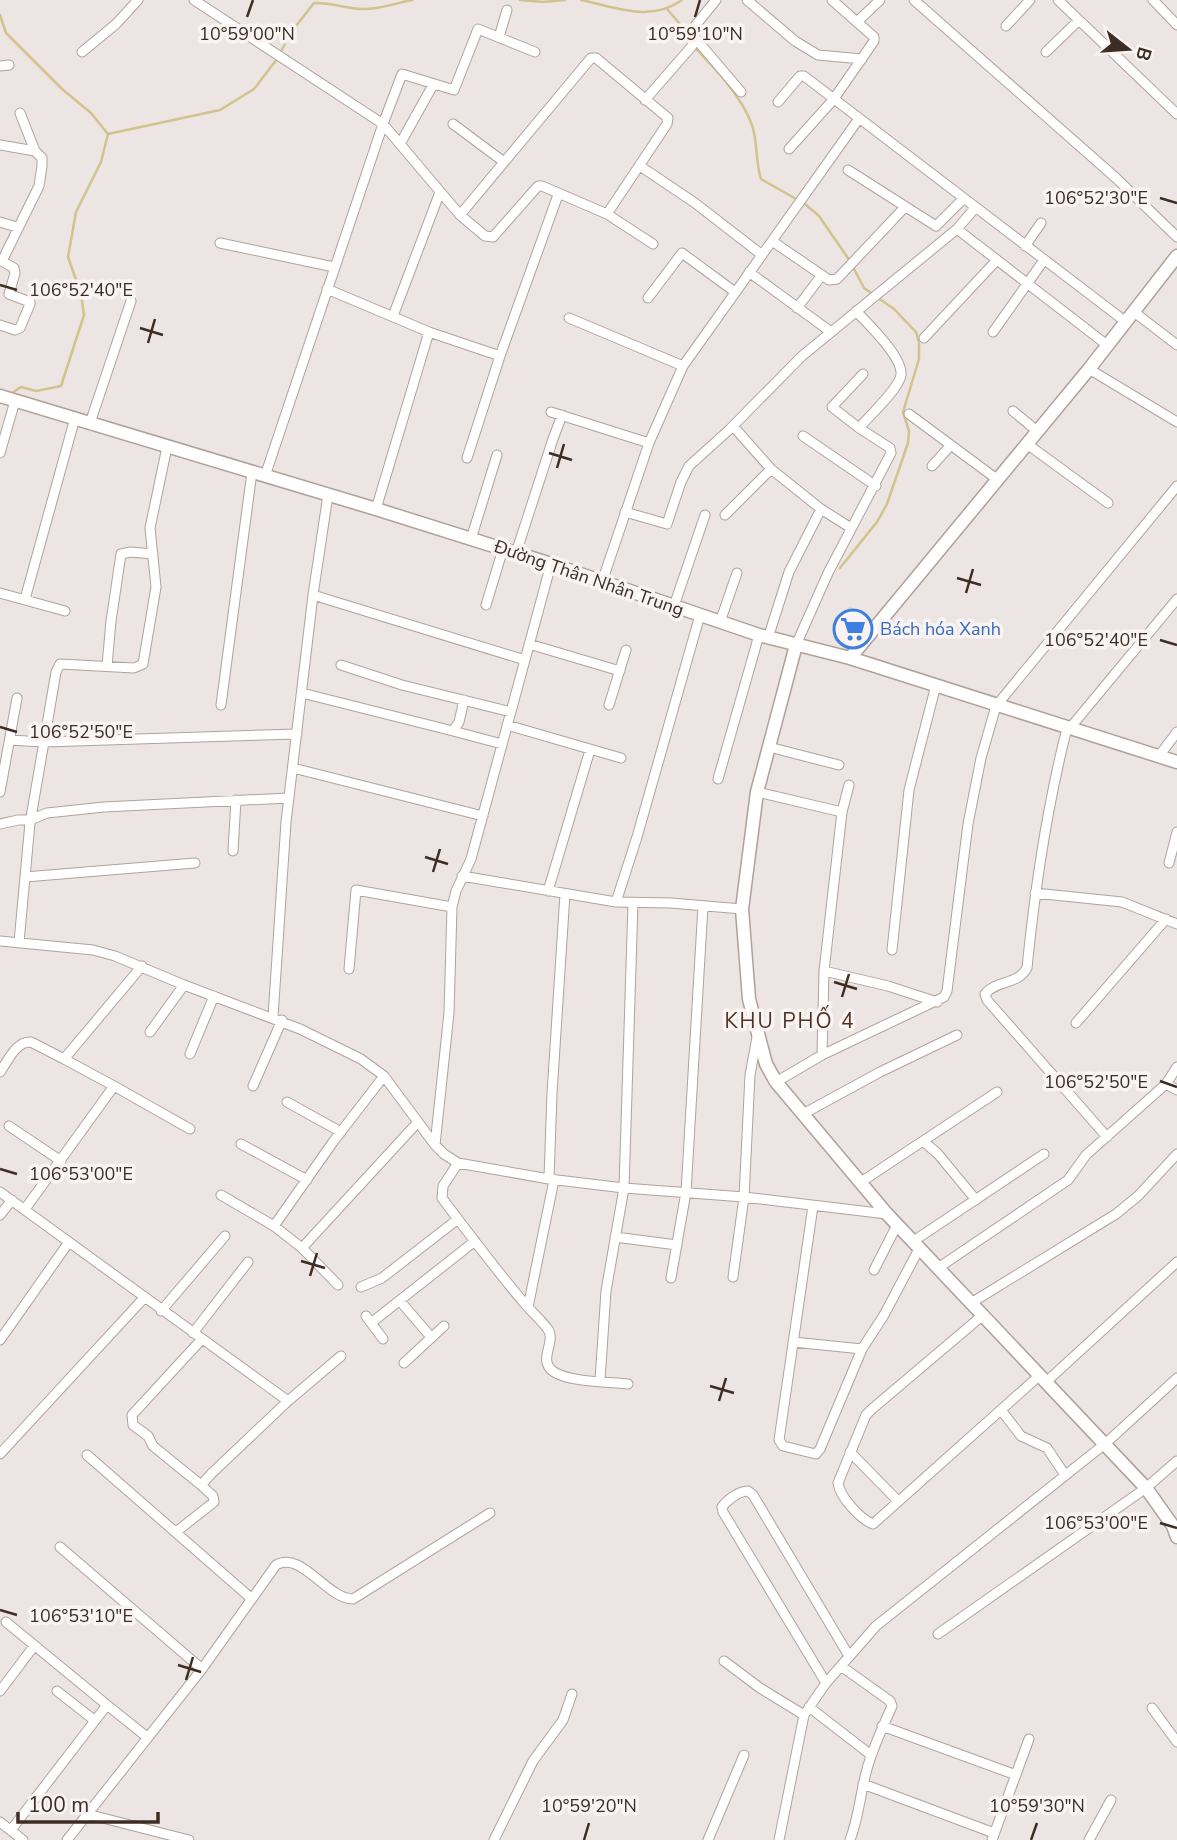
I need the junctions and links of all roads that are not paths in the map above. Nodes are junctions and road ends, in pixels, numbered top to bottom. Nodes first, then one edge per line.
1 (138, 0) edge
2 (194, 0) edge
3 (716, 0) edge
4 (747, 0) edge
5 (832, 0) edge
6 (880, 0) edge
7 (914, 0) edge
8 (1030, 0) edge
9 (1058, 0) edge
10 (1153, 0) edge
11 (507, 10) dead end
12 (1079, 20) junction
13 (857, 22) junction
14 (1177, 25) edge
15 (1006, 26) dead end
16 (499, 37) junction
17 (692, 47) dead end
18 (82, 52) dead end
19 (536, 52) dead end
20 (1046, 52) dead end
21 (862, 59) junction
22 (433, 85) junction
23 (741, 92) dead end
24 (645, 100) junction
25 (833, 100) junction
26 (778, 102) dead end
27 (20, 113) dead end
28 (1177, 114) edge
29 (859, 120) junction
30 (383, 124) junction
31 (453, 124) dead end
32 (400, 144) junction
33 (0, 145) edge
34 (789, 149) dead end
35 (35, 151) junction
36 (505, 162) junction
37 (640, 166) junction
38 (848, 170) dead end
39 (440, 192) junction
40 (558, 195) junction
41 (963, 199) junction
42 (905, 207) junction
43 (975, 208) junction
44 (607, 214) junction
45 (460, 215) junction
46 (0, 222) edge
47 (1041, 223) dead end
48 (17, 228) junction
49 (957, 229) junction
50 (1177, 237) edge
51 (772, 241) junction
52 (220, 243) dead end
53 (653, 244) dead end
54 (1025, 246) junction
55 (762, 255) junction
56 (1177, 257) edge
57 (1044, 260) junction
58 (1, 261) edge
59 (996, 261) junction
60 (334, 267) junction
61 (749, 272) junction
62 (822, 275) junction
63 (1026, 284) junction
64 (327, 289) junction
65 (735, 292) junction
66 (648, 299) dead end
67 (131, 301) dead end
68 (797, 308) junction
69 (856, 312) junction
70 (393, 317) junction
71 (1130, 317) junction
72 (569, 318) dead end
73 (0, 325) edge
74 (429, 332) junction
75 (831, 332) junction
76 (993, 332) dead end
77 (925, 338) dead end
78 (1107, 345) junction
79 (1177, 345) edge
80 (500, 356) junction
81 (683, 366) junction
82 (1089, 369) junction
83 (863, 374) dead end
84 (9, 399) edge
85 (1013, 411) dead end
86 (551, 412) dead end
87 (909, 414) dead end
88 (562, 415) junction
89 (75, 418) junction
90 (1177, 422) edge
91 (90, 423) junction
92 (733, 426) junction
93 (859, 428) junction
94 (1037, 431) junction
95 (803, 436) dead end
96 (649, 443) junction
97 (1027, 444) junction
98 (951, 445) junction
99 (167, 447) junction
100 (0, 453) edge
101 (498, 456) dead end
102 (467, 458) dead end
103 (932, 466) dead end
104 (771, 469) junction
105 (252, 472) junction
106 (265, 476) junction
107 (998, 480) junction
108 (876, 486) junction
109 (1177, 486) edge
110 (328, 495) junction
111 (1108, 503) dead end
112 (376, 509) junction
113 (821, 509) junction
114 (625, 512) junction
115 (705, 515) dead end
116 (724, 515) dead end
117 (851, 527) junction
118 (471, 539) junction
119 (503, 549) junction
120 (516, 553) junction
121 (153, 554) junction
122 (551, 564) junction
123 (737, 573) dead end
124 (602, 582) junction
125 (0, 593) edge
126 (313, 595) junction
127 (25, 599) junction
128 (1177, 599) edge
129 (486, 605) dead end
130 (674, 607) junction
131 (65, 611) dead end
132 (700, 615) junction
133 (720, 622) junction
134 (764, 636) junction
135 (529, 644) junction
136 (796, 645) junction
137 (626, 650) dead end
138 (850, 658) junction
139 (525, 660) junction
140 (107, 666) junction
141 (341, 666) dead end
142 (620, 671) junction
143 (936, 685) junction
144 (302, 693) junction
145 (17, 698) dead end
146 (464, 700) junction
147 (221, 705) dead end
148 (609, 705) dead end
149 (996, 706) junction
150 (511, 712) junction
151 (507, 725) junction
152 (1069, 728) junction
153 (453, 731) junction
154 (1177, 732) edge
155 (297, 734) junction
156 (10, 740) junction
157 (44, 742) junction
158 (502, 744) junction
159 (769, 747) junction
160 (590, 750) junction
161 (1158, 757) junction
162 (621, 758) dead end
163 (1177, 762) edge
164 (838, 765) dead end
165 (293, 768) junction
166 (718, 779) dead end
167 (849, 785) dead end
168 (0, 792) edge
169 (757, 792) junction
170 (289, 798) junction
171 (236, 800) junction
172 (842, 812) junction
173 (483, 816) junction
174 (30, 820) junction
175 (0, 824) edge
176 (1177, 832) edge
177 (233, 850) dead end
178 (195, 863) dead end
179 (1169, 863) dead end
180 (25, 877) junction
181 (462, 877) junction
182 (548, 891) junction
183 (1035, 892) junction
184 (565, 894) junction
185 (616, 902) junction
186 (633, 903) junction
187 (703, 906) junction
188 (452, 907) junction
189 (742, 909) junction
190 (1166, 919) junction
191 (1177, 924) edge
192 (0, 941) edge
193 (19, 942) junction
194 (891, 950) dead end
195 (142, 966) junction
196 (349, 969) dead end
197 (824, 971) junction
198 (184, 985) junction
199 (214, 996) junction
200 (937, 1002) junction
201 (277, 1018) junction
202 (1076, 1023) dead end
203 (150, 1032) dead end
204 (957, 1035) dead end
205 (757, 1037) junction
206 (190, 1054) dead end
207 (822, 1055) junction
208 (64, 1059) junction
209 (1177, 1067) edge
210 (0, 1072) edge
211 (384, 1076) junction
212 (776, 1082) junction
213 (1166, 1084) junction
214 (114, 1086) junction
215 (253, 1086) dead end
216 (1177, 1090) edge
217 (997, 1092) dead end
218 (287, 1102) dead end
219 (803, 1114) junction
220 (418, 1122) junction
221 (9, 1126) dead end
222 (190, 1129) dead end
223 (341, 1132) junction
224 (1107, 1137) junction
225 (923, 1141) junction
226 (241, 1144) dead end
227 (435, 1145) junction
228 (1044, 1154) dead end
229 (1177, 1154) edge
230 (61, 1161) junction
231 (458, 1163) junction
232 (307, 1180) junction
233 (551, 1180) junction
234 (861, 1182) junction
235 (624, 1188) junction
236 (0, 1192) edge
237 (686, 1192) junction
238 (221, 1195) dead end
239 (744, 1197) junction
240 (12, 1200) junction
241 (976, 1200) junction
242 (813, 1206) junction
243 (25, 1209) junction
244 (887, 1214) junction
245 (0, 1215) edge
246 (457, 1219) junction
247 (897, 1225) junction
248 (274, 1226) junction
249 (225, 1236) dead end
250 (615, 1237) junction
251 (475, 1241) junction
252 (69, 1242) junction
253 (677, 1245) junction
254 (916, 1245) junction
255 (302, 1248) junction
256 (248, 1262) dead end
257 (1177, 1262) edge
258 (937, 1268) junction
259 (874, 1270) dead end
260 (733, 1277) dead end
261 (671, 1278) dead end
262 (338, 1285) dead end
263 (361, 1287) dead end
264 (144, 1298) junction
265 (400, 1301) junction
266 (971, 1303) junction
267 (528, 1307) junction
268 (161, 1311) junction
269 (983, 1315) junction
270 (444, 1326) dead end
271 (193, 1333) junction
272 (430, 1338) junction
273 (202, 1339) junction
274 (383, 1339) dead end
275 (0, 1340) edge
276 (793, 1342) junction
277 (862, 1349) junction
278 (341, 1356) dead end
279 (404, 1363) dead end
280 (1177, 1378) edge
281 (1043, 1379) junction
282 (600, 1380) junction
283 (628, 1384) dead end
284 (288, 1401) junction
285 (1001, 1410) junction
286 (1106, 1443) junction
287 (850, 1452) junction
288 (0, 1454) edge
289 (87, 1455) dead end
290 (1177, 1461) edge
291 (1065, 1475) junction
292 (201, 1485) junction
293 (1146, 1488) junction
294 (898, 1501) junction
295 (490, 1513) dead end
296 (1176, 1528) edge
297 (176, 1532) junction
298 (60, 1547) dead end
299 (252, 1599) junction
300 (6, 1622) dead end
301 (938, 1634) dead end
302 (34, 1646) junction
303 (849, 1656) junction
304 (724, 1661) dead end
305 (841, 1666) junction
306 (202, 1669) junction
307 (826, 1683) junction
308 (0, 1691) edge
309 (57, 1691) dead end
310 (572, 1694) dead end
311 (107, 1705) junction
312 (1152, 1708) dead end
313 (807, 1711) junction
314 (94, 1720) junction
315 (883, 1726) junction
316 (147, 1737) junction
317 (1029, 1739) dead end
318 (1177, 1742) edge
319 (744, 1755) dead end
320 (871, 1755) junction
321 (1016, 1775) junction
322 (863, 1784) junction
323 (1111, 1801) dead end
324 (87, 1814) junction
325 (0, 1823) edge
326 (11, 1830) junction
327 (993, 1837) edge
328 (23, 1840) edge
329 (67, 1840) edge
330 (189, 1840) edge
331 (494, 1840) edge
332 (708, 1840) edge
333 (779, 1840) edge
334 (850, 1840) edge
335 (1089, 1840) edge

1 - 18 street
2 - 30 street
3 - 23 street
4 - 21 street
5 - 13 street
6 - 13 street
7 - 50 street
8 - 15 street
9 - 12 street
10 - 14 street
11 - 16 street
12 - 20 street
12 - 28 street
13 - 21 street
16 - 19 street
16 - 22 street
17 - 24 street
21 - 25 street
22 - 30 street
22 - 32 street
24 - 36 street
24 - 37 street
25 - 26 street
25 - 29 street
25 - 34 street
27 - 35 street
29 - 41 street
29 - 51 street
30 - 32 street
30 - 60 street
31 - 36 street
32 - 39 street
33 - 35 street
35 - 48 street
36 - 45 street
37 - 44 street
37 - 55 street
38 - 42 street
39 - 45 street
39 - 70 street
40 - 44 street
40 - 45 street
40 - 80 street
41 - 42 street
41 - 43 street
42 - 62 street
43 - 49 street
43 - 54 street
44 - 53 street
46 - 48 street
47 - 54 street
48 - 58 street
49 - 59 street
49 - 69 street
51 - 55 street
51 - 62 street
52 - 60 street
54 - 57 street
55 - 61 street
56 - 71 street
57 - 63 street
57 - 71 street
58 - 73 street
59 - 63 street
59 - 77 street
60 - 64 street
61 - 65 street
61 - 68 street
62 - 68 street
63 - 76 street
63 - 78 street
64 - 70 street
64 - 106 street
65 - 66 street
65 - 81 street
67 - 91 street
68 - 75 street
69 - 75 street
69 - 93 street
70 - 74 street
71 - 78 street
71 - 79 street
72 - 81 street
74 - 80 street
74 - 112 street
75 - 92 street
78 - 82 street
80 - 102 street
81 - 96 street
82 - 90 street
82 - 94 street
83 - 93 street
84 - 89 street, Đường Thân Nhân Trung
84 - 100 street
85 - 94 street
86 - 88 street
87 - 98 street
88 - 96 street
88 - 120 street
89 - 91 street, Đường Thân Nhân Trung
89 - 127 street
91 - 99 street, Đường Thân Nhân Trung
92 - 104 street
92 - 114 street
93 - 108 street
94 - 97 street
95 - 108 street
96 - 114 street
97 - 107 street
97 - 111 street
98 - 103 street
98 - 107 street
99 - 105 street, Đường Thân Nhân Trung
99 - 121 street
101 - 118 street
104 - 113 street
104 - 116 street
105 - 106 street, Đường Thân Nhân Trung
105 - 147 street
106 - 110 street, Đường Thân Nhân Trung
107 - 138 street
108 - 117 street
109 - 149 street
110 - 112 street, Đường Thân Nhân Trung
110 - 126 street
112 - 118 street, Đường Thân Nhân Trung
113 - 117 street
113 - 134 street
114 - 124 street
115 - 130 street
117 - 136 street
118 - 119 street, Đường Thân Nhân Trung
119 - 120 street, Đường Thân Nhân Trung
119 - 129 street
120 - 122 street, Đường Thân Nhân Trung
121 - 140 street
121 - 140 street
122 - 124 street, Đường Thân Nhân Trung
122 - 135 street
123 - 133 street
124 - 130 street, Đường Thân Nhân Trung
125 - 127 street
126 - 139 street
126 - 144 street
127 - 131 street
128 - 152 street
130 - 132 street, Đường Thân Nhân Trung
132 - 133 street, Đường Thân Nhân Trung
132 - 185 street
133 - 134 street, Đường Thân Nhân Trung
134 - 136 street, Đường Thân Nhân Trung
134 - 166 street
135 - 139 street
135 - 142 street
136 - 138 street, Đường Thân Nhân Trung
136 - 159 street
137 - 142 street
138 - 143 street, Đường Thân Nhân Trung
139 - 150 street
140 - 157 street
141 - 146 street
142 - 148 street
143 - 149 street, Đường Thân Nhân Trung
143 - 194 street
144 - 153 street
144 - 155 street
145 - 156 street
146 - 150 street
146 - 153 street
149 - 152 street, Đường Thân Nhân Trung
149 - 200 street
150 - 151 street
151 - 158 street
151 - 160 street
152 - 161 street, Đường Thân Nhân Trung
152 - 183 street
153 - 158 street
154 - 161 street
155 - 157 street
155 - 165 street
156 - 157 street
156 - 168 street
157 - 174 street
158 - 173 street
159 - 164 street
159 - 169 street
160 - 162 street
160 - 182 street
161 - 163 street, Đường Thân Nhân Trung
165 - 170 street
165 - 173 street
167 - 172 street
169 - 172 street
169 - 189 street
170 - 171 street
170 - 201 street
171 - 174 street
171 - 177 street
172 - 197 street
173 - 181 street
174 - 175 street
174 - 180 street
176 - 179 street
178 - 180 street
180 - 193 street
181 - 182 street
181 - 188 street
182 - 184 street
183 - 190 street
183 - 224 street
184 - 185 street
184 - 233 street
185 - 186 street
186 - 187 street
186 - 235 street
187 - 189 street
187 - 237 street
188 - 196 street
188 - 227 street
189 - 205 street
190 - 191 street
190 - 202 street
192 - 193 street
193 - 195 street
195 - 198 street
195 - 208 street
197 - 200 street
197 - 207 street
198 - 199 street
198 - 203 street
199 - 201 street
199 - 206 street
200 - 207 street
201 - 211 street
201 - 215 street
204 - 219 street
205 - 212 street
205 - 239 street
207 - 212 street
208 - 210 street
208 - 214 street
209 - 213 street
211 - 220 street
211 - 223 street
212 - 219 street
213 - 216 street
213 - 224 street
214 - 222 street
214 - 230 street
217 - 225 street
218 - 223 street
219 - 234 street
220 - 227 street
220 - 255 street
221 - 230 street
223 - 232 street
224 - 258 street
225 - 234 street
225 - 241 street
226 - 232 street
227 - 231 street
228 - 241 street
229 - 266 street
230 - 243 street
231 - 233 street
231 - 246 street
232 - 248 street
233 - 235 street
233 - 267 street
234 - 244 street
235 - 237 street
235 - 250 street
236 - 240 street
237 - 239 street
237 - 253 street
238 - 248 street
239 - 242 street
239 - 260 street
240 - 243 street
240 - 245 street
241 - 254 street
242 - 244 street
242 - 276 street
243 - 252 street
244 - 247 street
246 - 251 street
246 - 263 street
247 - 254 street
247 - 259 street
248 - 255 street
249 - 268 street
250 - 253 street
250 - 282 street
251 - 265 street
251 - 267 street
252 - 264 street
252 - 275 street
253 - 261 street
254 - 258 street
254 - 277 street
255 - 262 street
256 - 271 street
257 - 281 street
258 - 266 street
264 - 268 street
264 - 288 street
265 - 272 street
265 - 274 street
266 - 269 street
267 - 282 street
268 - 271 street
269 - 281 street
269 - 287 street
270 - 272 street
271 - 273 street
272 - 279 street
273 - 284 street
273 - 292 street
276 - 277 street
276 - 277 street
278 - 284 street
280 - 286 street
281 - 285 street
281 - 286 street
282 - 283 street
284 - 292 street
285 - 291 street
285 - 294 street
286 - 291 street
286 - 293 street
287 - 294 street
287 - 294 street
289 - 297 street
290 - 293 street
291 - 303 street
292 - 297 street
293 - 296 street
293 - 301 street
295 - 299 street
297 - 299 street
298 - 306 street
299 - 306 street
300 - 302 street
302 - 308 street
302 - 311 street
303 - 305 street
303 - 307 street
304 - 313 street
305 - 307 street
305 - 315 street
306 - 316 street
307 - 313 street
309 - 314 street
310 - 331 street
311 - 314 street
311 - 316 street
312 - 318 street
313 - 320 street
313 - 333 street
314 - 326 street
315 - 320 street
315 - 321 street
316 - 324 street
317 - 321 street
319 - 332 street
320 - 322 street
321 - 327 street
322 - 327 street
322 - 334 street
323 - 335 street
324 - 329 street
324 - 330 street
325 - 326 street
326 - 328 street

